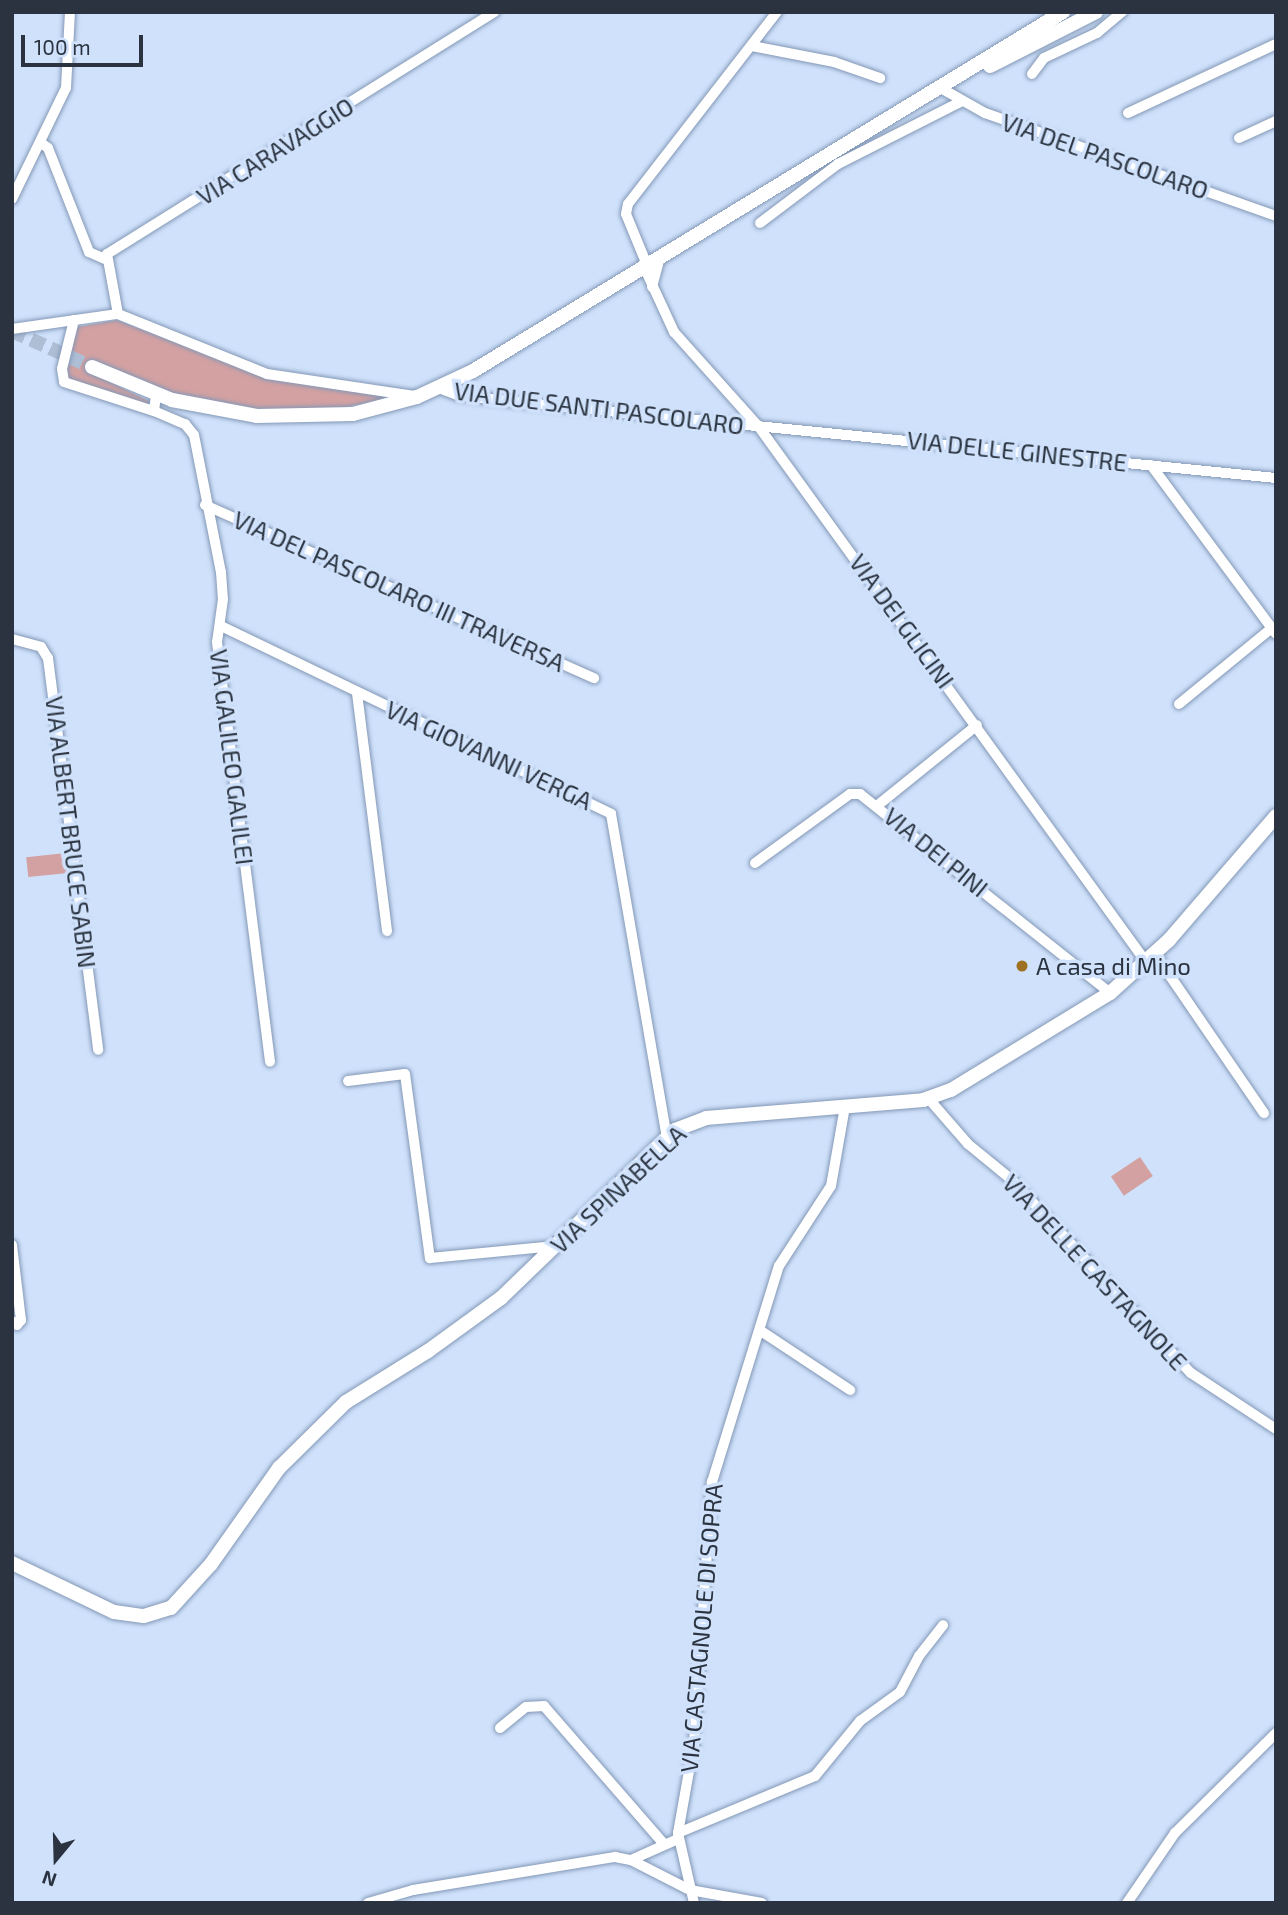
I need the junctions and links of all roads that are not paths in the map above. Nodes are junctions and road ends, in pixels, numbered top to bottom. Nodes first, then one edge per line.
1 (70, 12) edge
2 (495, 12) edge
3 (777, 12) edge
4 (1063, 12) edge
5 (1096, 12) edge
6 (1122, 12) edge
7 (1276, 44) edge
8 (751, 46) junction
9 (1032, 74) dead end
10 (880, 78) dead end
11 (943, 85) junction
12 (960, 102) junction
13 (1128, 113) dead end
14 (1276, 121) edge
15 (1239, 138) dead end
16 (40, 142) junction
17 (831, 161) junction
18 (12, 199) edge
19 (1276, 216) edge
20 (760, 223) dead end
21 (660, 257) junction
22 (105, 259) junction
23 (646, 266) junction
24 (652, 287) junction
25 (117, 314) junction
26 (74, 320) junction
27 (12, 329) edge
28 (92, 367) tunnel mouth
29 (439, 388) junction
30 (156, 395) junction
31 (417, 397) junction
32 (154, 411) junction
33 (759, 427) junction
34 (1151, 465) junction
35 (1276, 478) edge
36 (205, 505) junction
37 (221, 626) junction
38 (1274, 631) edge
39 (12, 639) edge
40 (594, 678) dead end
41 (357, 693) junction
42 (1180, 704) dead end
43 (977, 725) junction
44 (878, 805) junction
45 (1276, 816) edge
46 (755, 863) dead end
47 (387, 931) dead end
48 (1150, 958) junction
49 (1110, 993) junction
50 (97, 1050) dead end
51 (270, 1062) dead end
52 (348, 1081) dead end
53 (928, 1098) junction
54 (845, 1107) junction
55 (1264, 1113) dead end
56 (667, 1137) junction
57 (12, 1245) edge
58 (555, 1246) junction
59 (12, 1321) edge
60 (761, 1331) junction
61 (850, 1390) dead end
62 (1276, 1429) edge
63 (12, 1563) edge
64 (943, 1625) dead end
65 (500, 1728) dead end
66 (1276, 1733) edge
67 (678, 1836) junction
68 (663, 1843) junction
69 (631, 1860) junction
70 (690, 1890) junction
71 (368, 1903) edge
72 (694, 1903) edge
73 (762, 1903) edge
74 (1126, 1903) edge

1 - 16 street
2 - 22 street, VIA CARAVAGGIO
3 - 8 street
4 - 11 street
5 - 11 street
6 - 9 street
7 - 13 street
8 - 10 street
8 - 23 street, VIA DEI GLICINI
11 - 12 street, VIA DEL PASCOLARO
11 - 17 street
12 - 17 street
12 - 19 street, VIA DEL PASCOLARO
14 - 15 street
16 - 18 street
16 - 22 street
17 - 20 street
17 - 21 street
21 - 23 street
21 - 24 street
22 - 25 street
23 - 24 street, VIA DEI GLICINI
23 - 29 street
24 - 33 street, VIA DEI GLICINI
25 - 26 street
25 - 31 street
26 - 27 street
26 - 32 street
28 - 30 street
29 - 31 street
29 - 33 street, VIA DUE SANTI PASCOLARO
30 - 31 street
30 - 32 street
32 - 36 street, VIA GALILEO GALILEI
33 - 34 street, VIA DELLE GINESTRE
33 - 43 street, VIA DEI GLICINI
34 - 35 street, VIA DELLE GINESTRE
34 - 38 street
36 - 37 street, VIA GALILEO GALILEI
36 - 40 street, VIA DEL PASCOLARO III TRAVERSA
37 - 41 street, VIA GIOVANNI VERGA
37 - 51 street, VIA GALILEO GALILEI
38 - 42 street
39 - 50 street, VIA ALBERT BRUCE SABIN
41 - 47 street
41 - 56 street, VIA GIOVANNI VERGA
43 - 44 street
43 - 48 street, VIA DEI GLICINI
44 - 46 street, VIA DEI PINI
44 - 49 street, VIA DEI PINI
45 - 48 street, VIA SPINABELLA
48 - 49 street, VIA SPINABELLA
48 - 55 street, VIA DEI GLICINI
49 - 53 street, VIA SPINABELLA
52 - 58 street
53 - 54 street, VIA SPINABELLA
53 - 62 street, VIA DELLE CASTAGNOLE
54 - 56 street, VIA SPINABELLA
54 - 60 street, VIA CASTAGNOLE DI SOPRA
56 - 58 street, VIA SPINABELLA
57 - 59 street
58 - 63 street, VIA SPINABELLA
60 - 61 street
60 - 67 street, VIA CASTAGNOLE DI SOPRA
64 - 67 street
65 - 68 street
66 - 74 street
67 - 68 street
67 - 70 street
68 - 69 street
69 - 70 street
69 - 71 street
70 - 72 street
70 - 73 street

